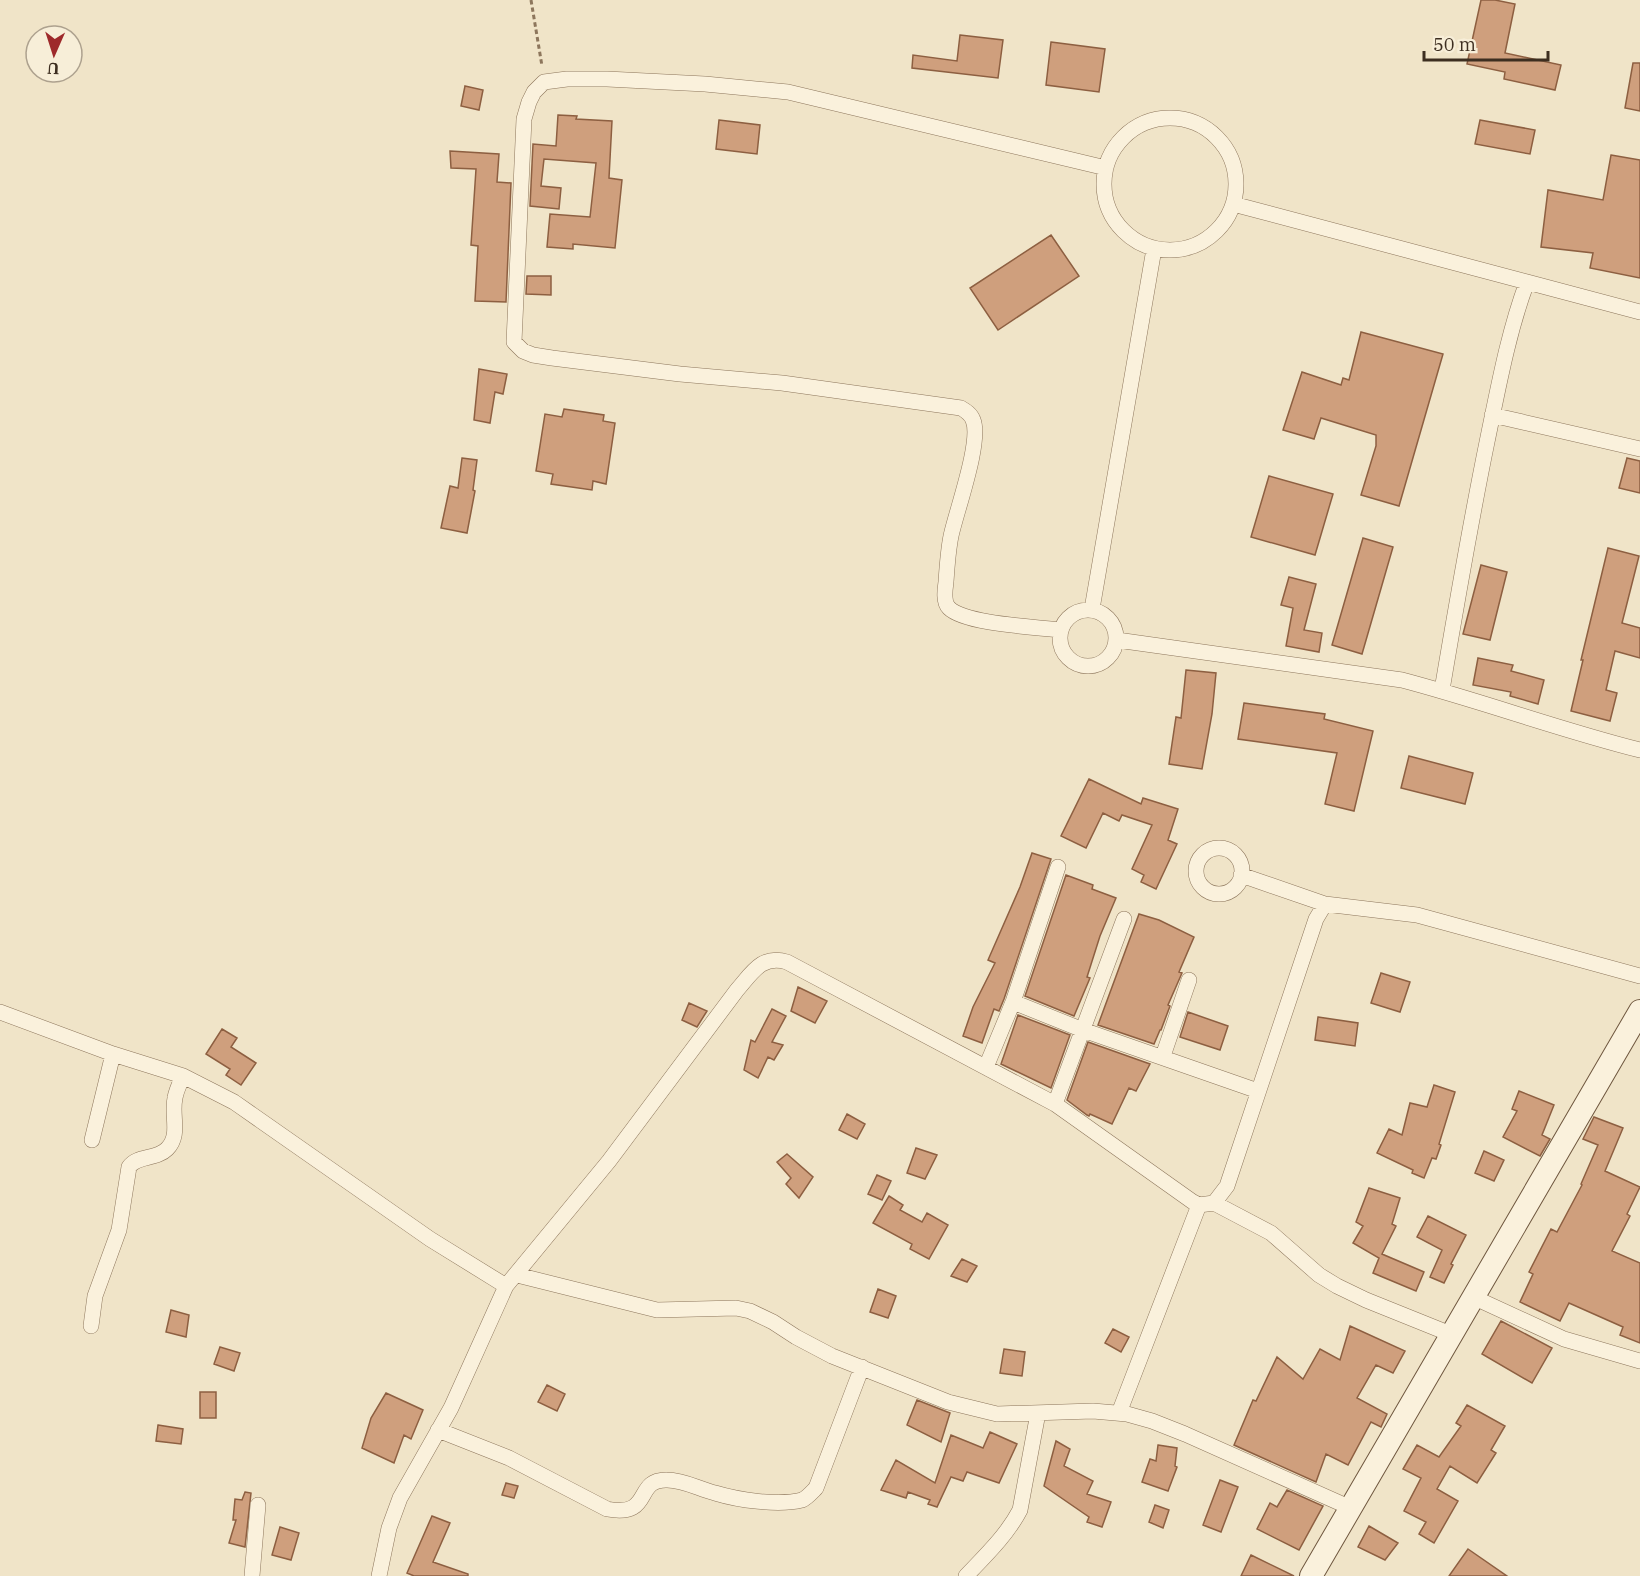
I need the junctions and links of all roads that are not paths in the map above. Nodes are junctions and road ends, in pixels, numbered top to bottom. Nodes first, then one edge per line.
1 (1106, 168) junction
2 (1233, 204) junction
3 (1154, 249) junction
4 (1527, 282) junction
5 (1640, 312) edge
6 (1492, 415) junction
7 (1640, 449) edge
8 (1092, 609) junction
9 (1060, 630) junction
10 (1117, 640) junction
11 (1442, 690) junction
12 (1640, 750) edge
13 (1058, 867) dead end
14 (1241, 875) dead end
15 (1325, 904) junction
16 (1124, 919) dead end
17 (1640, 976) edge
18 (1189, 980) dead end
19 (1013, 1002) junction
20 (1640, 1011) edge
21 (0, 1012) edge
22 (1083, 1030) junction
23 (113, 1054) junction
24 (1162, 1056) junction
25 (986, 1066) junction
26 (183, 1076) junction
27 (1258, 1091) junction
28 (1055, 1104) junction
29 (92, 1140) dead end
30 (1206, 1204) junction
31 (512, 1280) junction
32 (1475, 1298) junction
33 (91, 1326) dead end
34 (1453, 1335) junction
35 (1640, 1361) edge
36 (862, 1367) junction
37 (1038, 1413) junction
38 (1119, 1413) junction
39 (438, 1430) junction
40 (258, 1505) dead end
41 (1351, 1508) junction
42 (252, 1576) edge
43 (379, 1576) edge
44 (966, 1576) edge
45 (1311, 1576) edge

1 - 2 street
1 - 3 street
1 - 9 street
2 - 3 street
2 - 4 street
3 - 8 street
4 - 5 street
4 - 6 street
6 - 7 street
6 - 11 street
8 - 9 street
8 - 10 street
9 - 10 street
10 - 11 street
11 - 12 street
13 - 19 street
14 - 15 street
15 - 17 street
15 - 27 street
16 - 22 street
18 - 24 street
19 - 22 street
19 - 25 street
20 - 32 main road
21 - 23 street
22 - 24 street
22 - 28 street
23 - 26 street
23 - 29 street
24 - 27 street
25 - 28 street
25 - 31 street
26 - 31 street
26 - 33 street
27 - 30 street
28 - 30 street
30 - 34 street
30 - 38 street
31 - 36 street
31 - 39 street
32 - 34 main road
32 - 35 street
34 - 41 main road
36 - 37 street
36 - 39 street
37 - 38 street
37 - 44 street
38 - 41 street
39 - 43 street
40 - 42 street
41 - 45 main road

